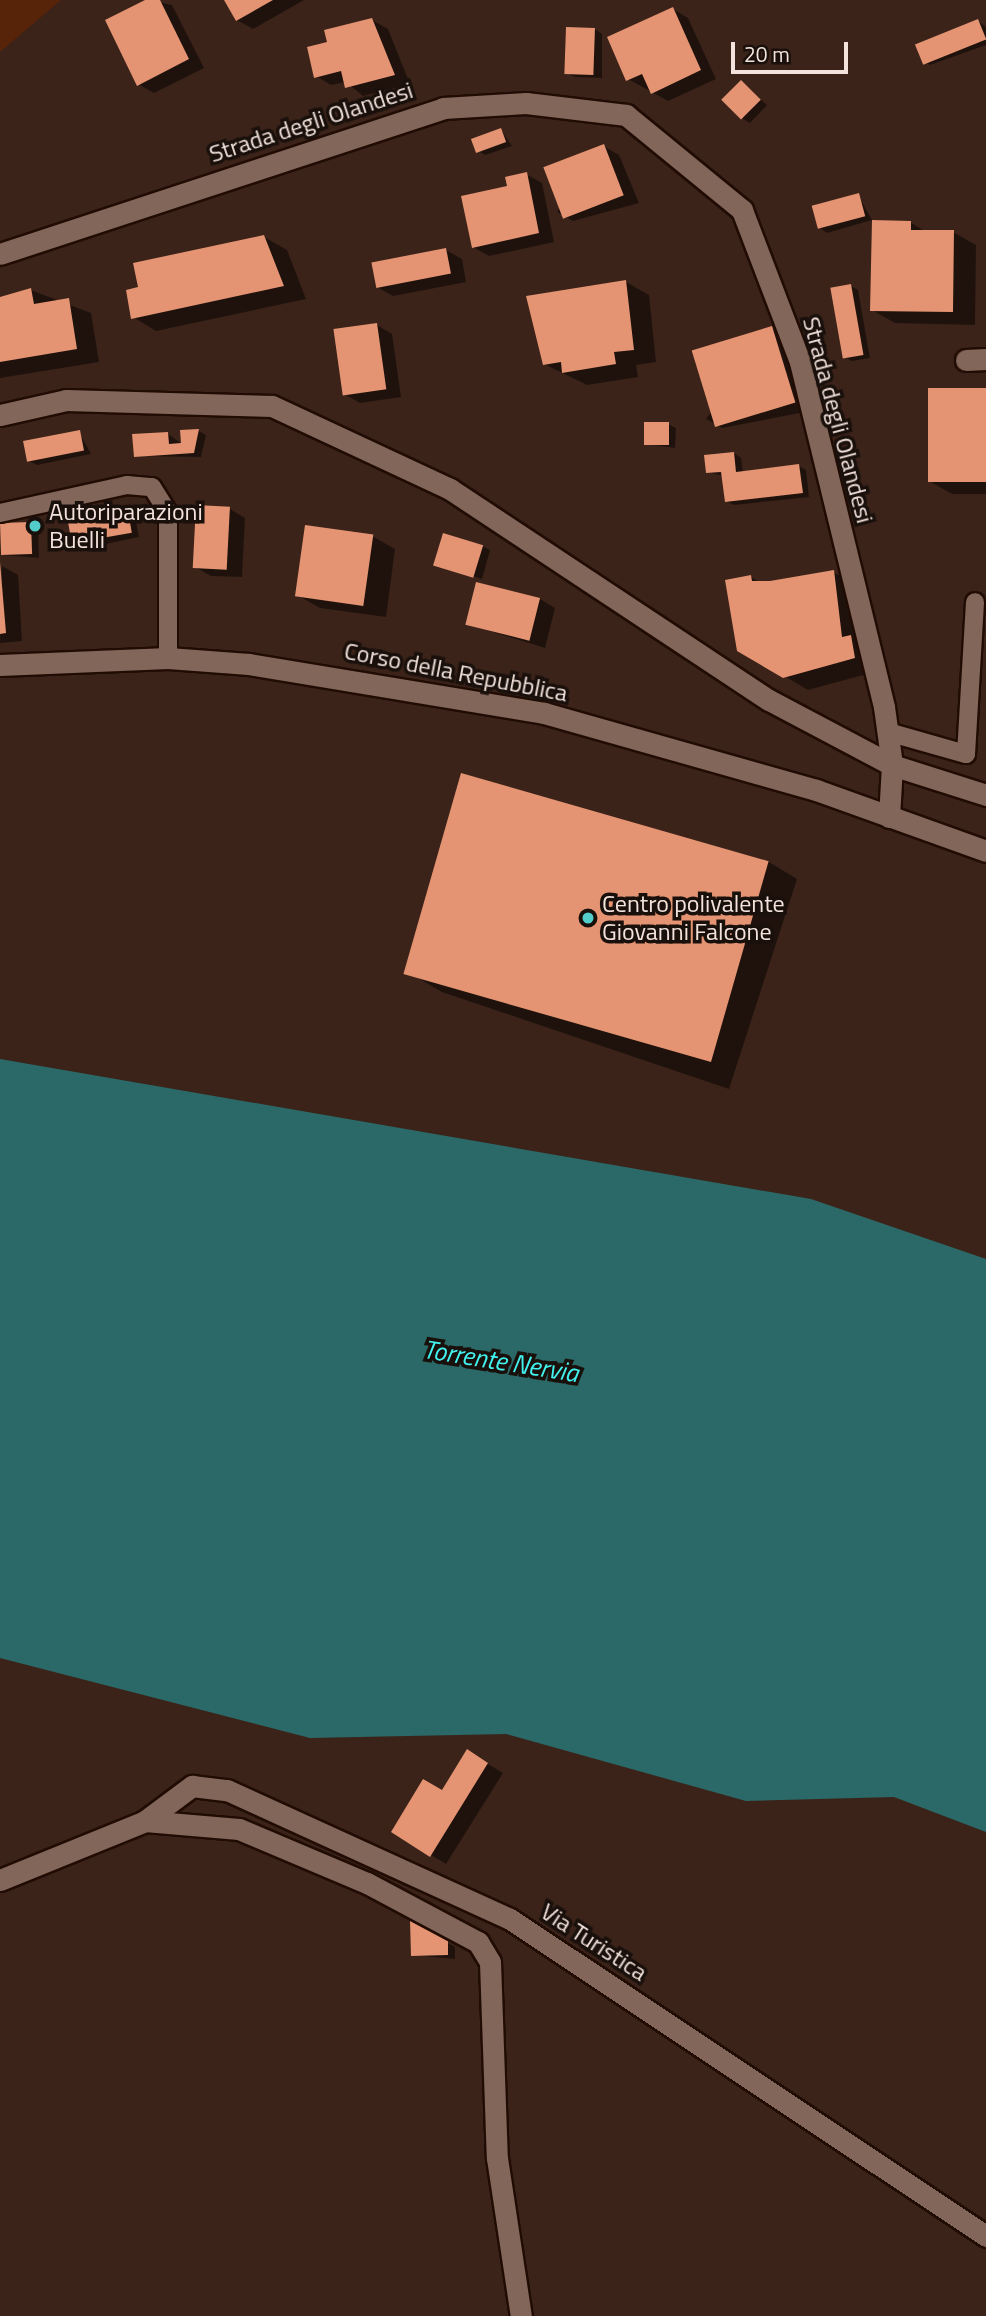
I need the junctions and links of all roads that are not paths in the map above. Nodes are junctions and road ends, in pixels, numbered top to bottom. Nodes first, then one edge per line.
1 (0, 254) edge
2 (0, 415) edge
3 (0, 513) edge
4 (975, 602) dead end
5 (168, 658) junction
6 (0, 665) edge
7 (888, 732) junction
8 (892, 765) junction
9 (986, 795) edge
10 (889, 817) junction
11 (986, 851) edge
12 (145, 1821) junction
13 (0, 1880) edge
14 (986, 2236) edge
15 (520, 2316) edge

1 - 7 street, Strada degli Olandesi
2 - 8 street
3 - 5 lane
4 - 7 lane
5 - 6 street, Corso della Repubblica
5 - 10 street, Corso della Repubblica
7 - 8 street, Strada degli Olandesi
8 - 9 street
8 - 10 street, Strada degli Olandesi
10 - 11 street, Corso della Repubblica
12 - 13 street, Via Turistica
12 - 14 street, Via Turistica
12 - 15 street, Via Turistica

